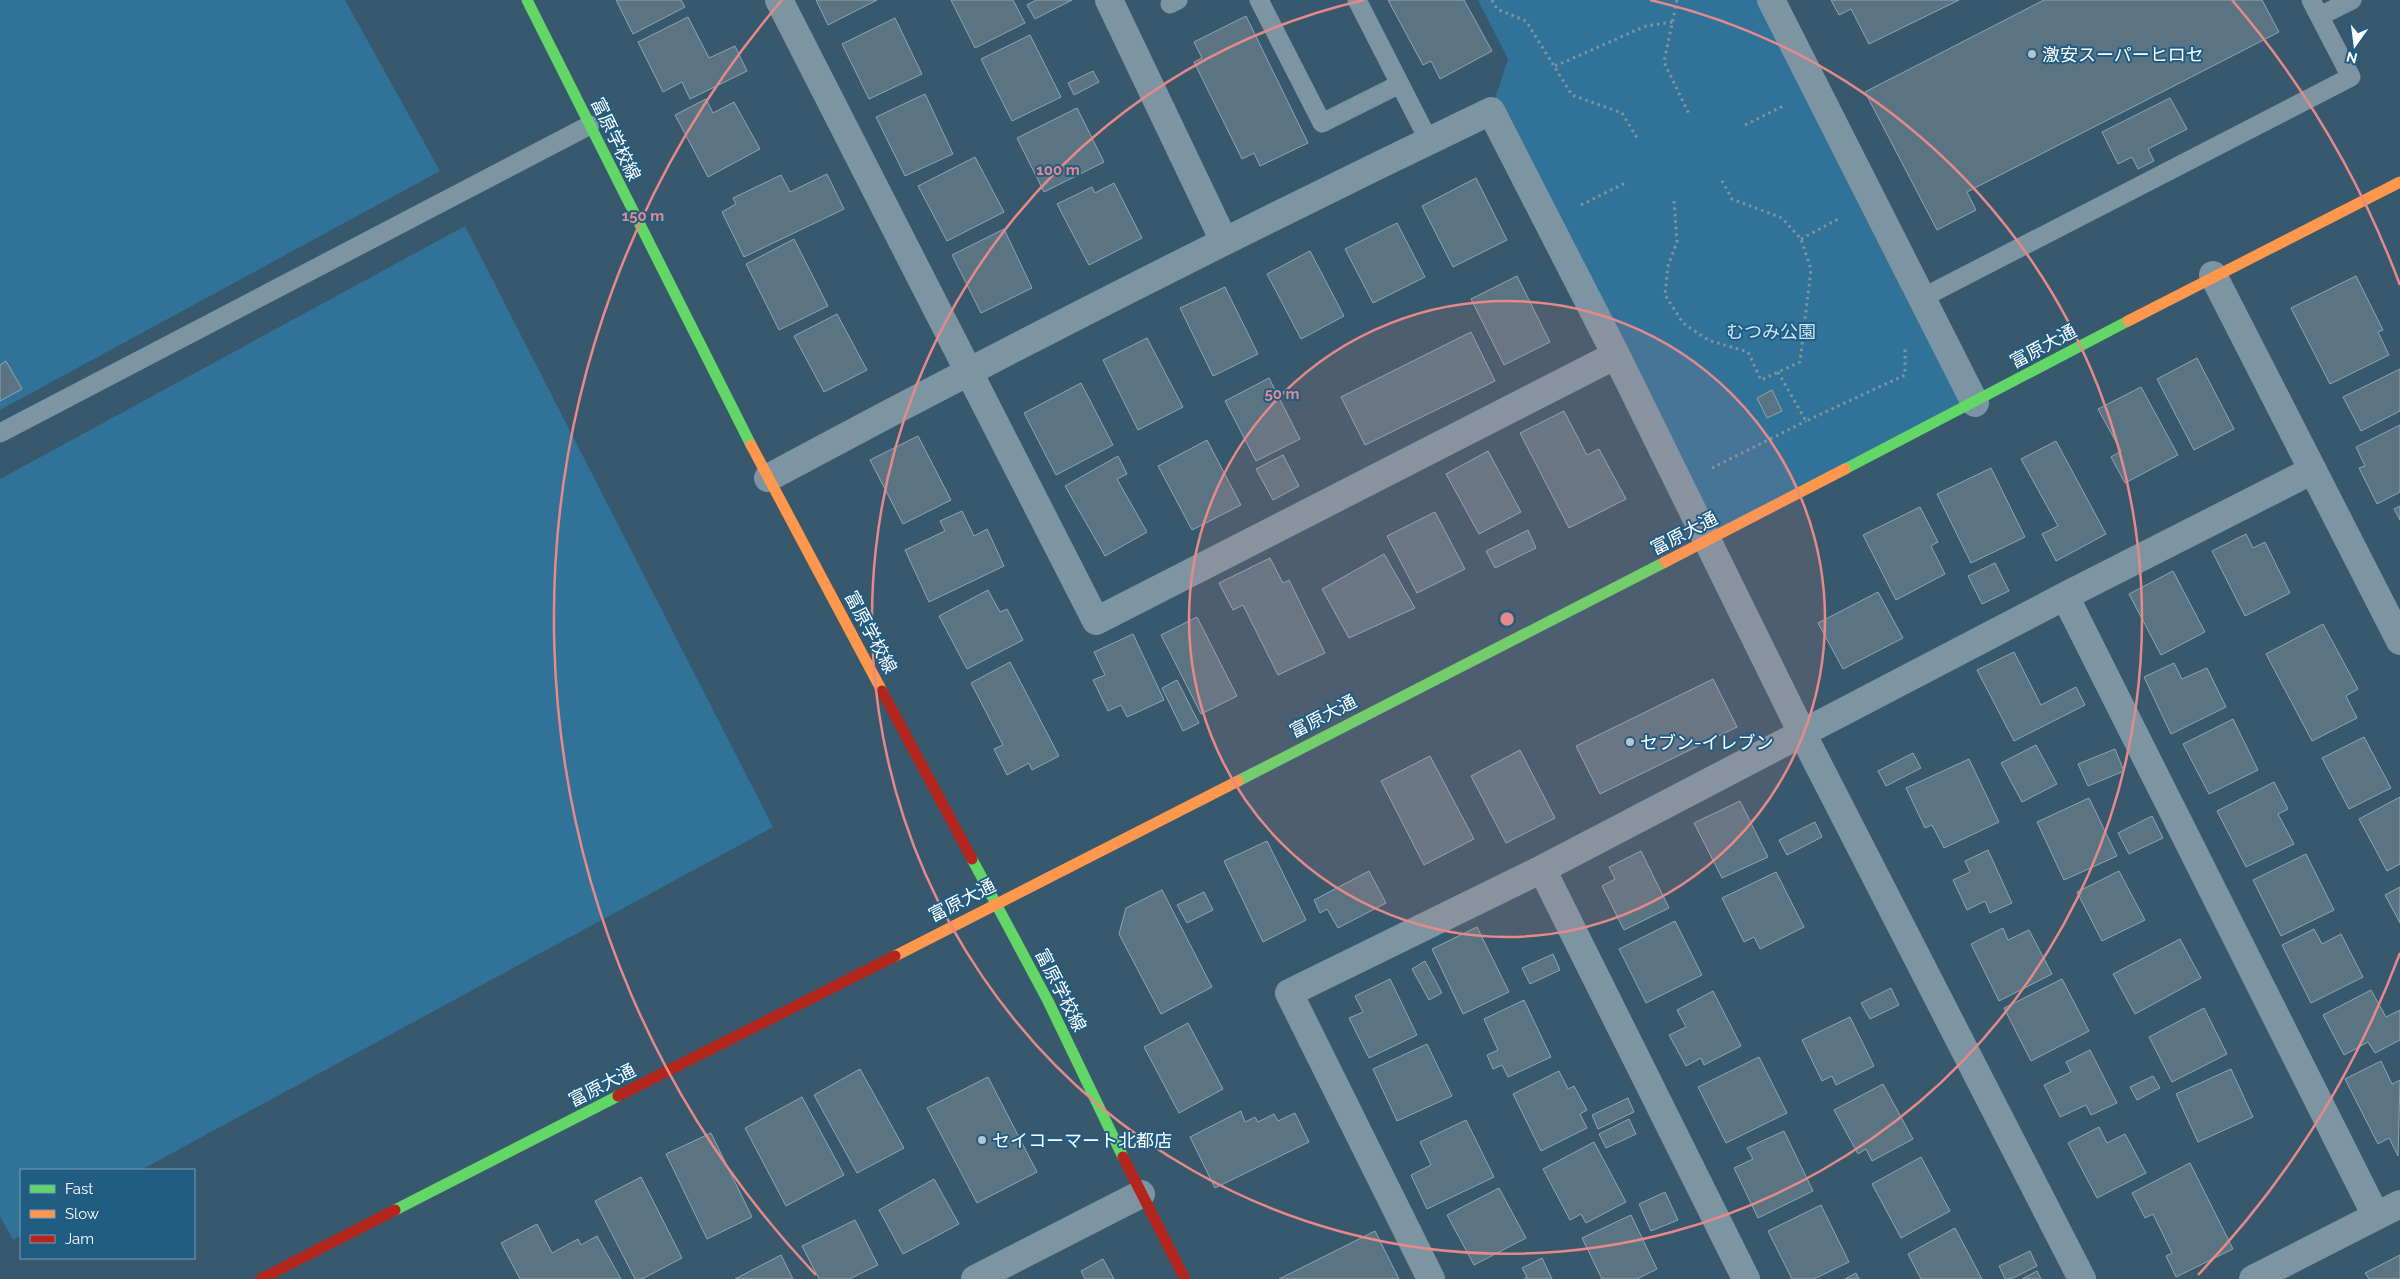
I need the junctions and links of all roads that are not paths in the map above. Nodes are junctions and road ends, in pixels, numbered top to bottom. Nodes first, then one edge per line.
1 (527, 0) edge
2 (779, 0) edge
3 (1109, 0) edge
4 (1259, 0) edge
5 (1357, 0) edge
6 (1771, 0) edge
7 (2352, 0) edge
8 (2315, 8) edge
9 (1400, 84) junction
10 (590, 125) junction
11 (1429, 141) junction
12 (2400, 182) edge
13 (1224, 242) junction
14 (2213, 275) junction
15 (1922, 298) junction
16 (1616, 355) junction
17 (968, 371) junction
18 (1975, 403) junction
19 (0, 434) edge
20 (2313, 470) junction
21 (768, 478) junction
22 (1708, 540) junction
23 (2065, 596) junction
24 (2400, 641) edge
25 (1802, 733) junction
26 (1542, 869) junction
27 (996, 902) junction
28 (1141, 1194) junction
29 (2400, 1204) edge
30 (2376, 1216) junction
31 (261, 1279) edge
32 (975, 1279) edge
33 (1185, 1279) edge
34 (1431, 1279) edge
35 (1746, 1279) edge
36 (2082, 1279) edge
37 (2253, 1279) edge

1 - 10 street, 富原学校線
2 - 17 street
3 - 13 street
4 - 9 lane
5 - 9 lane
6 - 15 street
7 - 8 lane
8 - 15 lane
9 - 11 lane
10 - 19 lane
10 - 21 street, 富原学校線
11 - 13 street
11 - 16 street
12 - 14 street, 富原大通
13 - 17 street
14 - 18 street, 富原大通
14 - 20 street
15 - 18 street
16 - 17 street
16 - 22 street
17 - 21 street
18 - 22 street, 富原大通
20 - 23 street
20 - 24 street
21 - 27 street, 富原学校線
22 - 25 street
22 - 27 street, 富原大通
23 - 25 street
23 - 30 street
25 - 26 street
25 - 36 street
26 - 34 street
26 - 35 street
27 - 28 street, 富原学校線
27 - 31 street, 富原大通
28 - 32 street
28 - 33 street, 富原学校線
29 - 30 street
30 - 37 street

